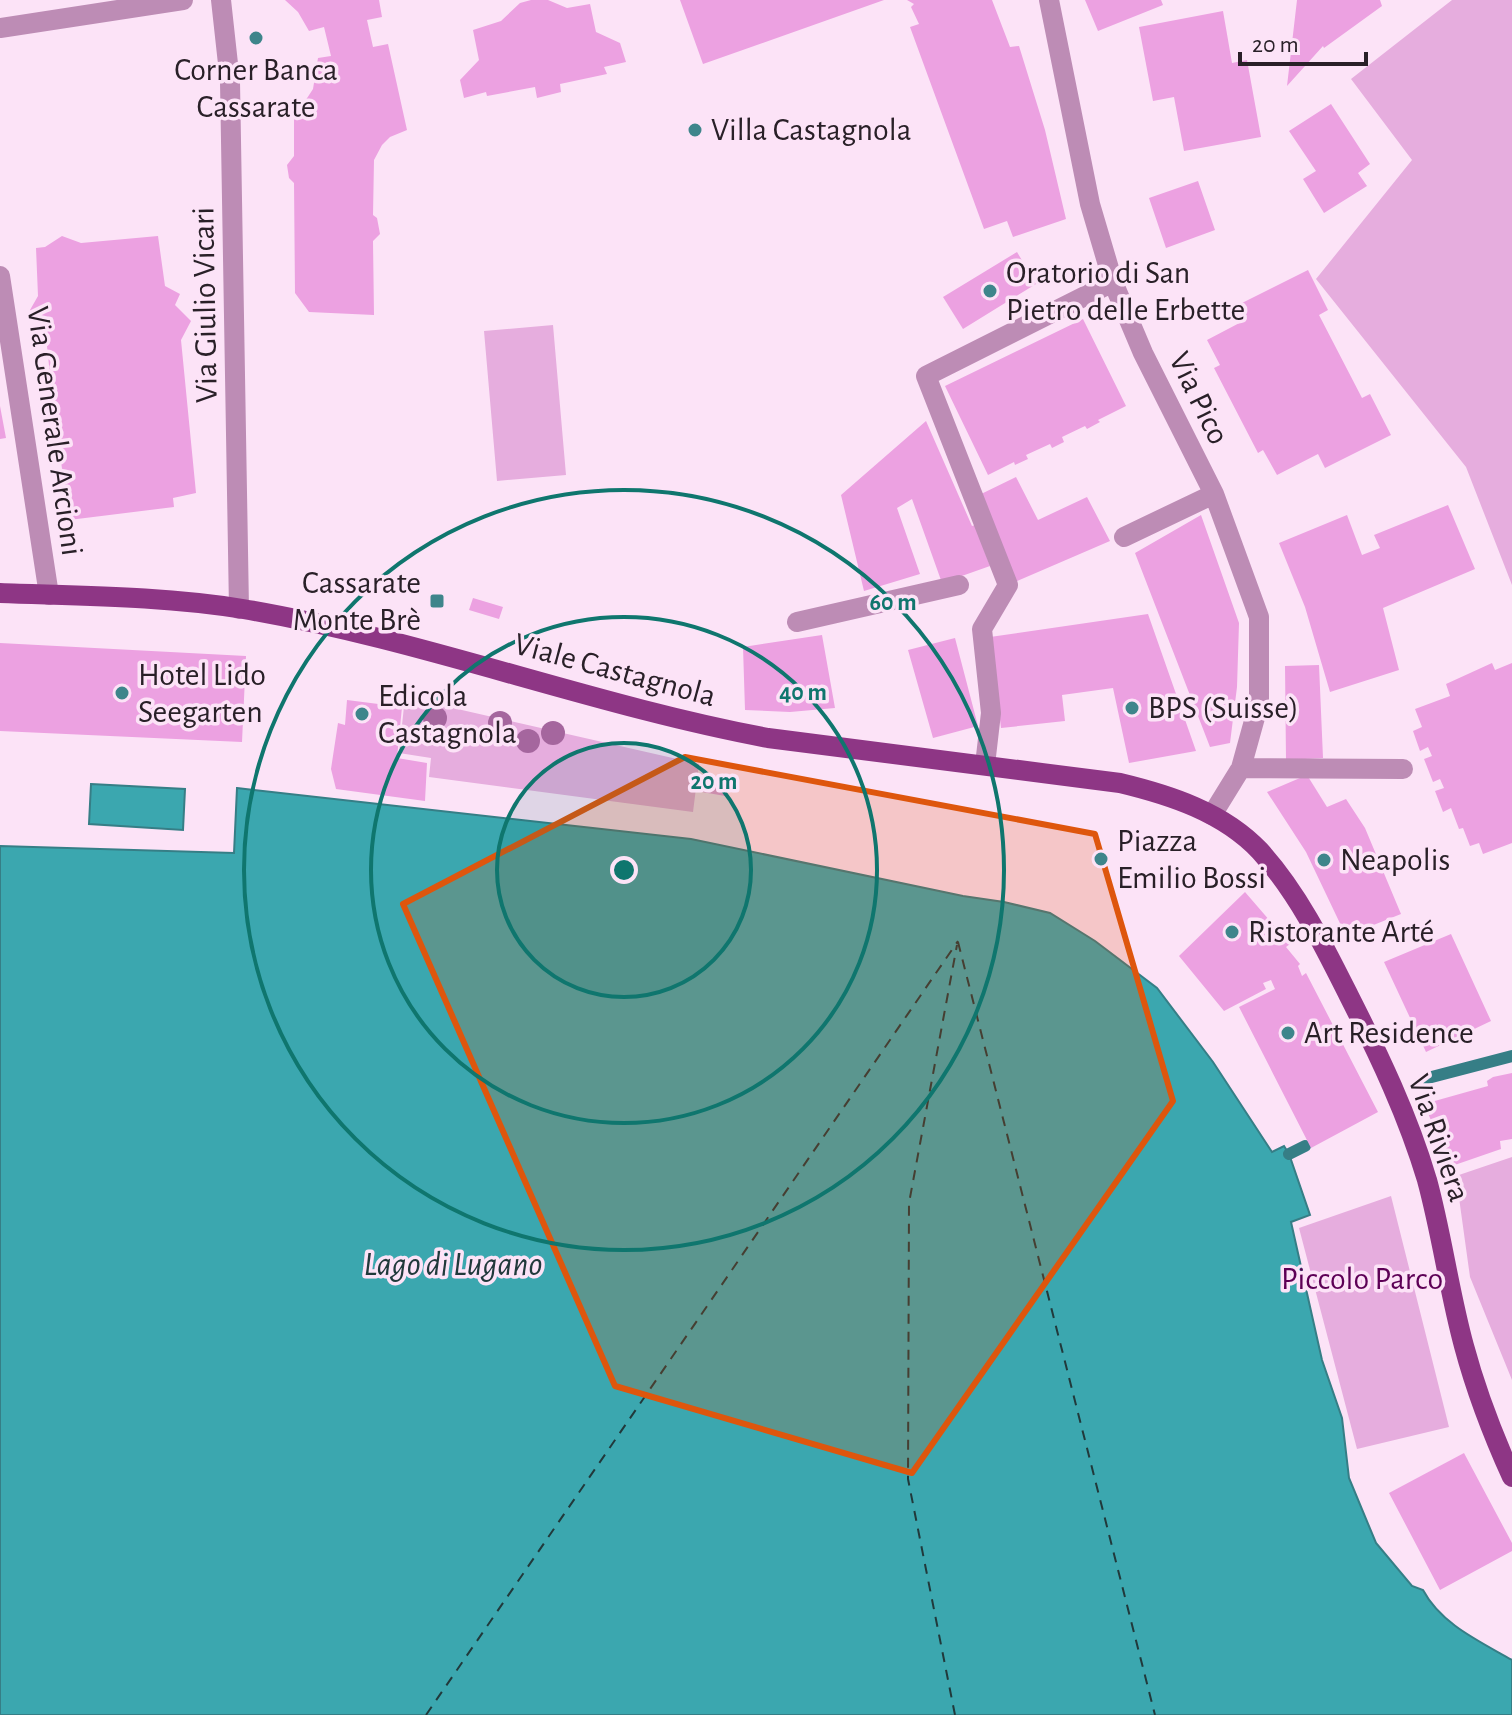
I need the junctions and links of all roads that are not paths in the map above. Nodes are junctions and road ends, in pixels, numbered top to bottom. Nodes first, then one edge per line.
1 (183, 0) edge
2 (221, 0) edge
3 (1049, 0) edge
4 (0, 28) edge
5 (0, 276) edge
6 (1113, 282) junction
7 (1214, 494) junction
8 (1124, 537) dead end
9 (959, 585) dead end
10 (0, 593) edge
11 (49, 595) junction
12 (239, 609) junction
13 (797, 622) dead end
14 (985, 765) junction
15 (1241, 768) junction
16 (1403, 769) dead end
17 (1212, 815) junction
18 (1512, 1477) edge

1 - 4 street
2 - 12 street, Via Giulio Vicari
3 - 6 street, Via Pico
5 - 11 street, Via Generale Arcioni
6 - 7 street, Via Pico
6 - 14 street
7 - 8 street
7 - 15 street, Via Pico
9 - 13 street
10 - 11 main road, Viale Castagnola
11 - 12 main road, Viale Castagnola
12 - 14 main road, Viale Castagnola
14 - 17 main road, Viale Castagnola
15 - 16 street
15 - 17 street, Via Pico
17 - 18 main road, Via Riviera

